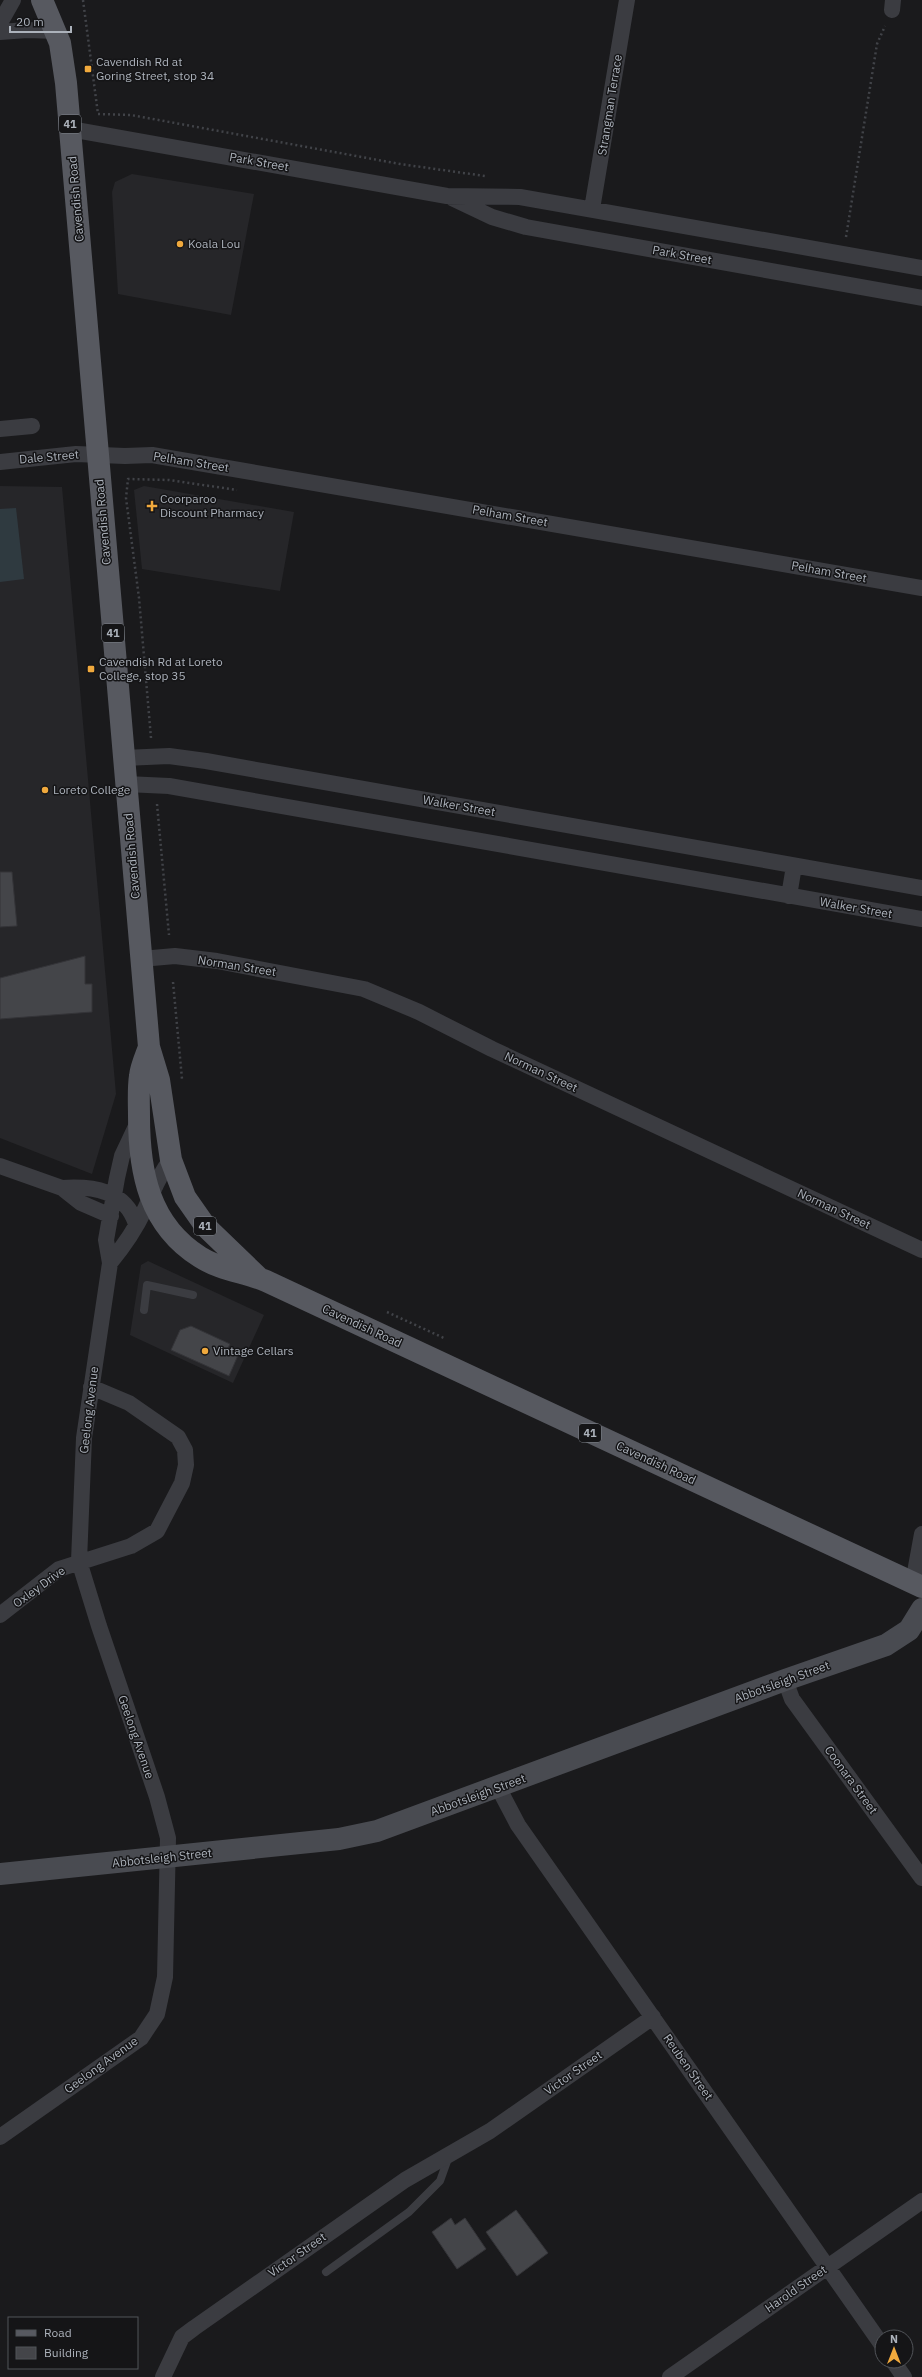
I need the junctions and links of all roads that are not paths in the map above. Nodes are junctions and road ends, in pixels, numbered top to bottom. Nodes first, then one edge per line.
1 (13, 0) edge
2 (42, 0) edge
3 (627, 0) edge
4 (0, 23) edge
5 (56, 31) junction
6 (0, 32) edge
7 (70, 129) junction
8 (447, 196) junction
9 (592, 209) junction
10 (922, 268) edge
11 (922, 298) edge
12 (32, 426) dead end
13 (0, 428) edge
14 (98, 455) junction
15 (0, 462) edge
16 (922, 588) edge
17 (124, 758) junction
18 (126, 784) junction
19 (794, 866) junction
20 (922, 888) edge
21 (789, 896) junction
22 (922, 919) edge
23 (141, 959) junction
24 (149, 1047) junction
25 (139, 1120) junction
26 (171, 1160) junction
27 (0, 1166) edge
28 (62, 1188) junction
29 (114, 1195) junction
30 (150, 1198) junction
31 (111, 1216) junction
32 (136, 1224) junction
33 (922, 1250) edge
34 (110, 1263) junction
35 (259, 1278) junction
36 (193, 1295) dead end
37 (144, 1310) dead end
38 (91, 1387) junction
39 (922, 1534) edge
40 (79, 1561) junction
41 (918, 1585) edge
42 (922, 1609) edge
43 (0, 1615) edge
44 (785, 1680) junction
45 (498, 1787) junction
46 (168, 1857) junction
47 (0, 1874) edge
48 (922, 1878) edge
49 (653, 2017) junction
50 (0, 2137) edge
51 (451, 2152) junction
52 (922, 2201) edge
53 (828, 2268) junction
54 (326, 2272) dead end
55 (874, 2334) edge
56 (163, 2377) edge
57 (670, 2377) edge

1 - 4 street
2 - 5 main road, Cavendish Road / 41
3 - 9 street, Strangman Terrace
5 - 6 street
5 - 7 main road, Cavendish Road / 41
7 - 8 street, Park Street
7 - 14 main road, Cavendish Road / 41
8 - 9 street, Park Street
8 - 11 street, Park Street
9 - 10 street, Park Street
12 - 13 street
14 - 15 street, Dale Street
14 - 16 street, Pelham Street
14 - 17 main road, Cavendish Road / 41
17 - 18 main road, Cavendish Road / 41
17 - 19 street, Walker Street
18 - 21 street, Walker Street
18 - 23 main road, Cavendish Road / 41
19 - 20 street, Walker Street
19 - 21 street
21 - 22 street, Walker Street
23 - 24 main road, Cavendish Road / 41
23 - 33 street, Norman Street
24 - 25 main road, Cavendish Road / 41
24 - 26 main road, Cavendish Road / 41
25 - 29 street, Geelong Avenue
25 - 30 main road, Cavendish Road / 41
26 - 30 street
26 - 35 main road, Cavendish Road / 41
27 - 28 street
28 - 29 street
28 - 31 street
29 - 31 street, Geelong Avenue
29 - 32 street
30 - 32 street
30 - 35 main road, Cavendish Road / 41
31 - 34 street, Geelong Avenue
32 - 34 street
34 - 38 street, Geelong Avenue
35 - 41 main road, Cavendish Road / 41
36 - 37 lane
38 - 40 street, Geelong Avenue
38 - 40 street, Oxley Drive
39 - 41 street
40 - 43 street, Oxley Drive
40 - 46 street, Geelong Avenue
42 - 44 street, Abbotsleigh Street
44 - 45 street, Abbotsleigh Street
44 - 48 street, Coonara Street
45 - 46 street, Abbotsleigh Street
45 - 49 street, Reuben Street
46 - 47 street, Abbotsleigh Street
46 - 50 street, Geelong Avenue
49 - 51 street, Victor Street
49 - 53 street, Reuben Street
51 - 54 lane
51 - 56 street, Victor Street
52 - 53 street, Harold Street
53 - 55 street, Reuben Street
53 - 57 street, Harold Street

